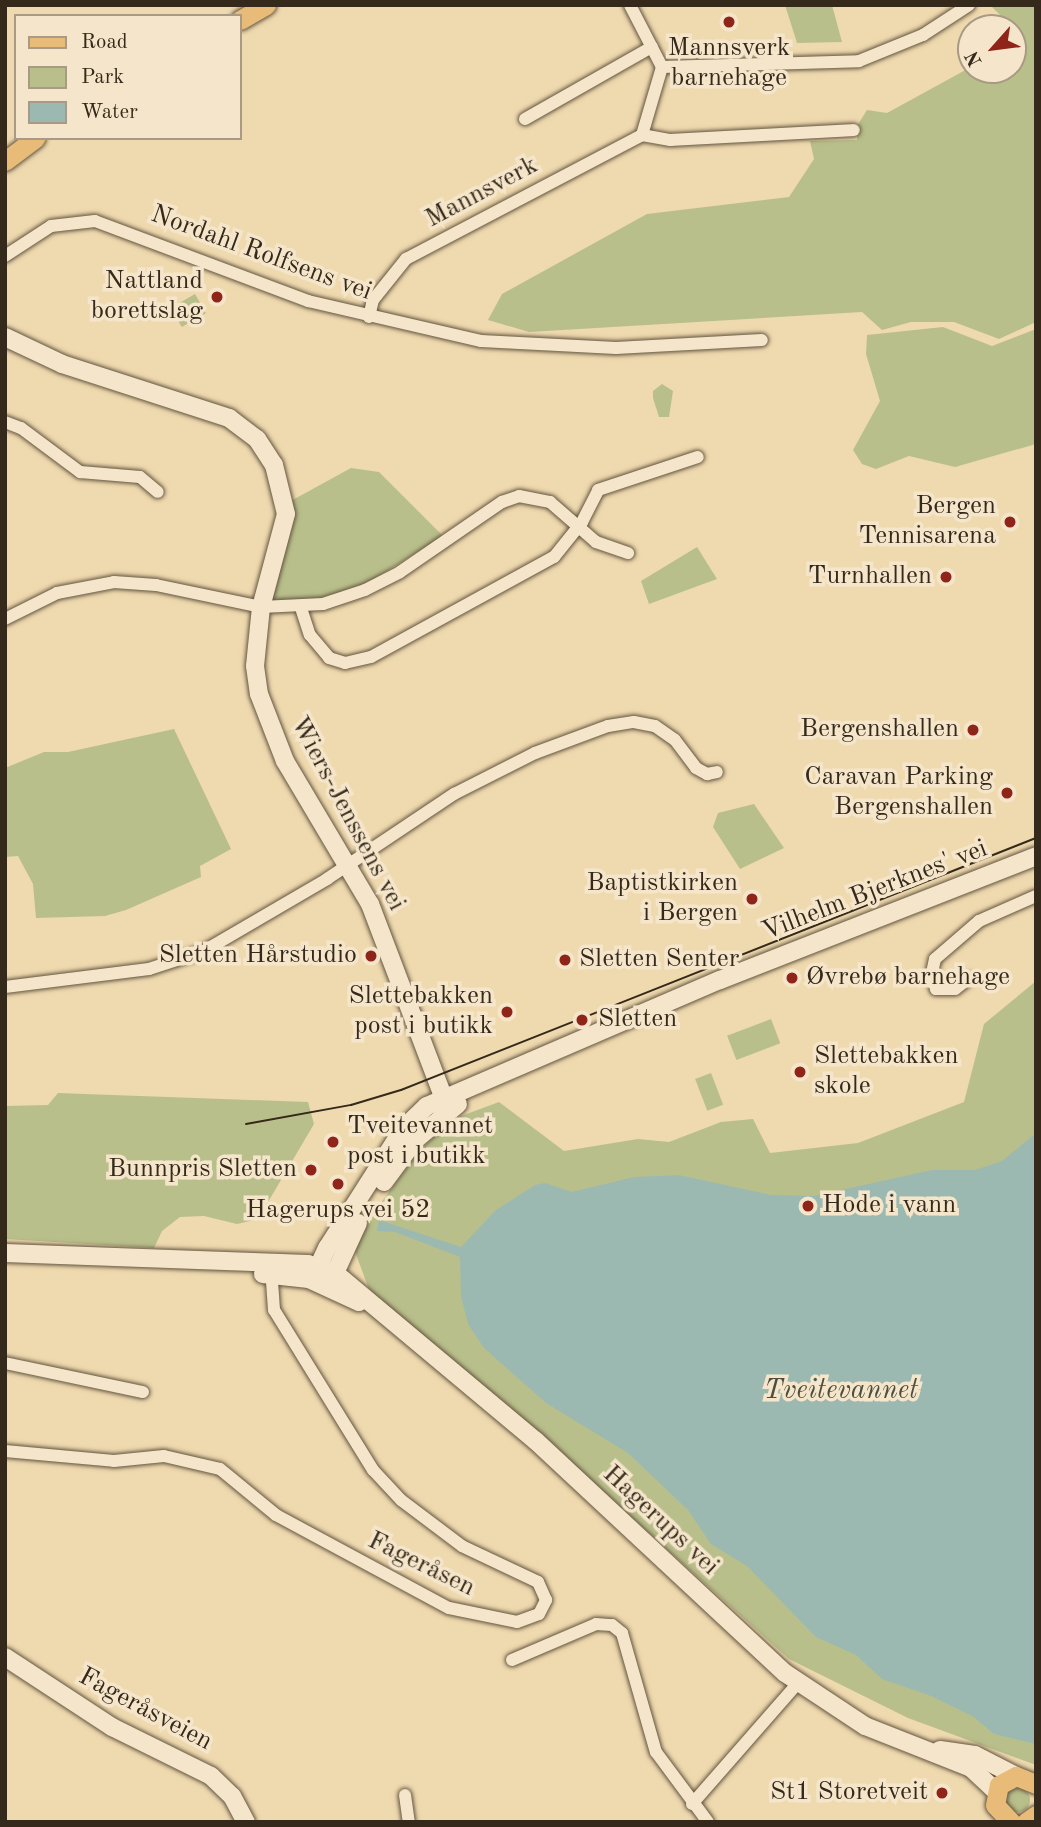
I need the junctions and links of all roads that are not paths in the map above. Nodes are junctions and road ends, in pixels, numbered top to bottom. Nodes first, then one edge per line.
1 (266, 5) edge
2 (630, 5) edge
3 (969, 5) edge
4 (242, 19) edge
5 (652, 47) junction
6 (663, 67) junction
7 (525, 119) dead end
8 (854, 130) dead end
9 (642, 135) junction
10 (5, 256) edge
11 (369, 317) junction
12 (5, 337) edge
13 (762, 340) dead end
14 (5, 422) edge
15 (698, 457) dead end
16 (158, 492) dead end
17 (575, 528) junction
18 (628, 553) dead end
19 (261, 607) junction
20 (302, 608) junction
21 (5, 620) edge
22 (718, 772) dead end
23 (1036, 856) edge
24 (348, 865) junction
25 (1036, 896) edge
26 (968, 979) dead end
27 (5, 986) edge
28 (445, 1104) junction
29 (5, 1253) edge
30 (271, 1269) junction
31 (325, 1274) junction
32 (5, 1363) edge
33 (143, 1392) dead end
34 (5, 1451) edge
35 (5, 1657) edge
36 (512, 1660) dead end
37 (798, 1683) junction
38 (926, 1749) junction
39 (1030, 1781) edge
40 (996, 1791) junction
41 (405, 1795) dead end
42 (692, 1804) junction
43 (1036, 1815) edge
44 (1002, 1818) edge
45 (705, 1821) edge
46 (246, 1822) edge
47 (409, 1822) edge
48 (1026, 1822) edge

1 - 4 main road
2 - 5 street
3 - 6 street
5 - 6 street
5 - 7 street, Mannsverk
6 - 9 street
8 - 9 street
9 - 11 street, Mannsverk
10 - 11 street, Nordahl Rolfsens vei
11 - 13 street, Nordahl Rolfsens vei
12 - 19 main road, Wiers-Jenssens vei
14 - 16 street
15 - 17 street
17 - 18 street
17 - 20 street
17 - 20 street
19 - 20 street
19 - 21 street
19 - 24 main road, Wiers-Jenssens vei
22 - 24 street
23 - 28 main road, Vilhelm Bjerknes' vei
24 - 27 street
24 - 28 main road, Wiers-Jenssens vei
25 - 26 street
28 - 31 main road, Vilhelm Bjerknes' vei
29 - 30 main road, Hagerups vei
30 - 31 main road, Hagerups vei
30 - 34 street, Fageråsen
31 - 37 main road, Hagerups vei
32 - 33 street
35 - 46 main road, Fageråsveien
36 - 42 street
37 - 38 main road, Hagerups vei
37 - 42 street
38 - 39 main road, Hagerups vei
38 - 40 main road, Hagerups vei
39 - 40 main road
40 - 44 main road
41 - 47 street
42 - 45 street
43 - 48 main road

